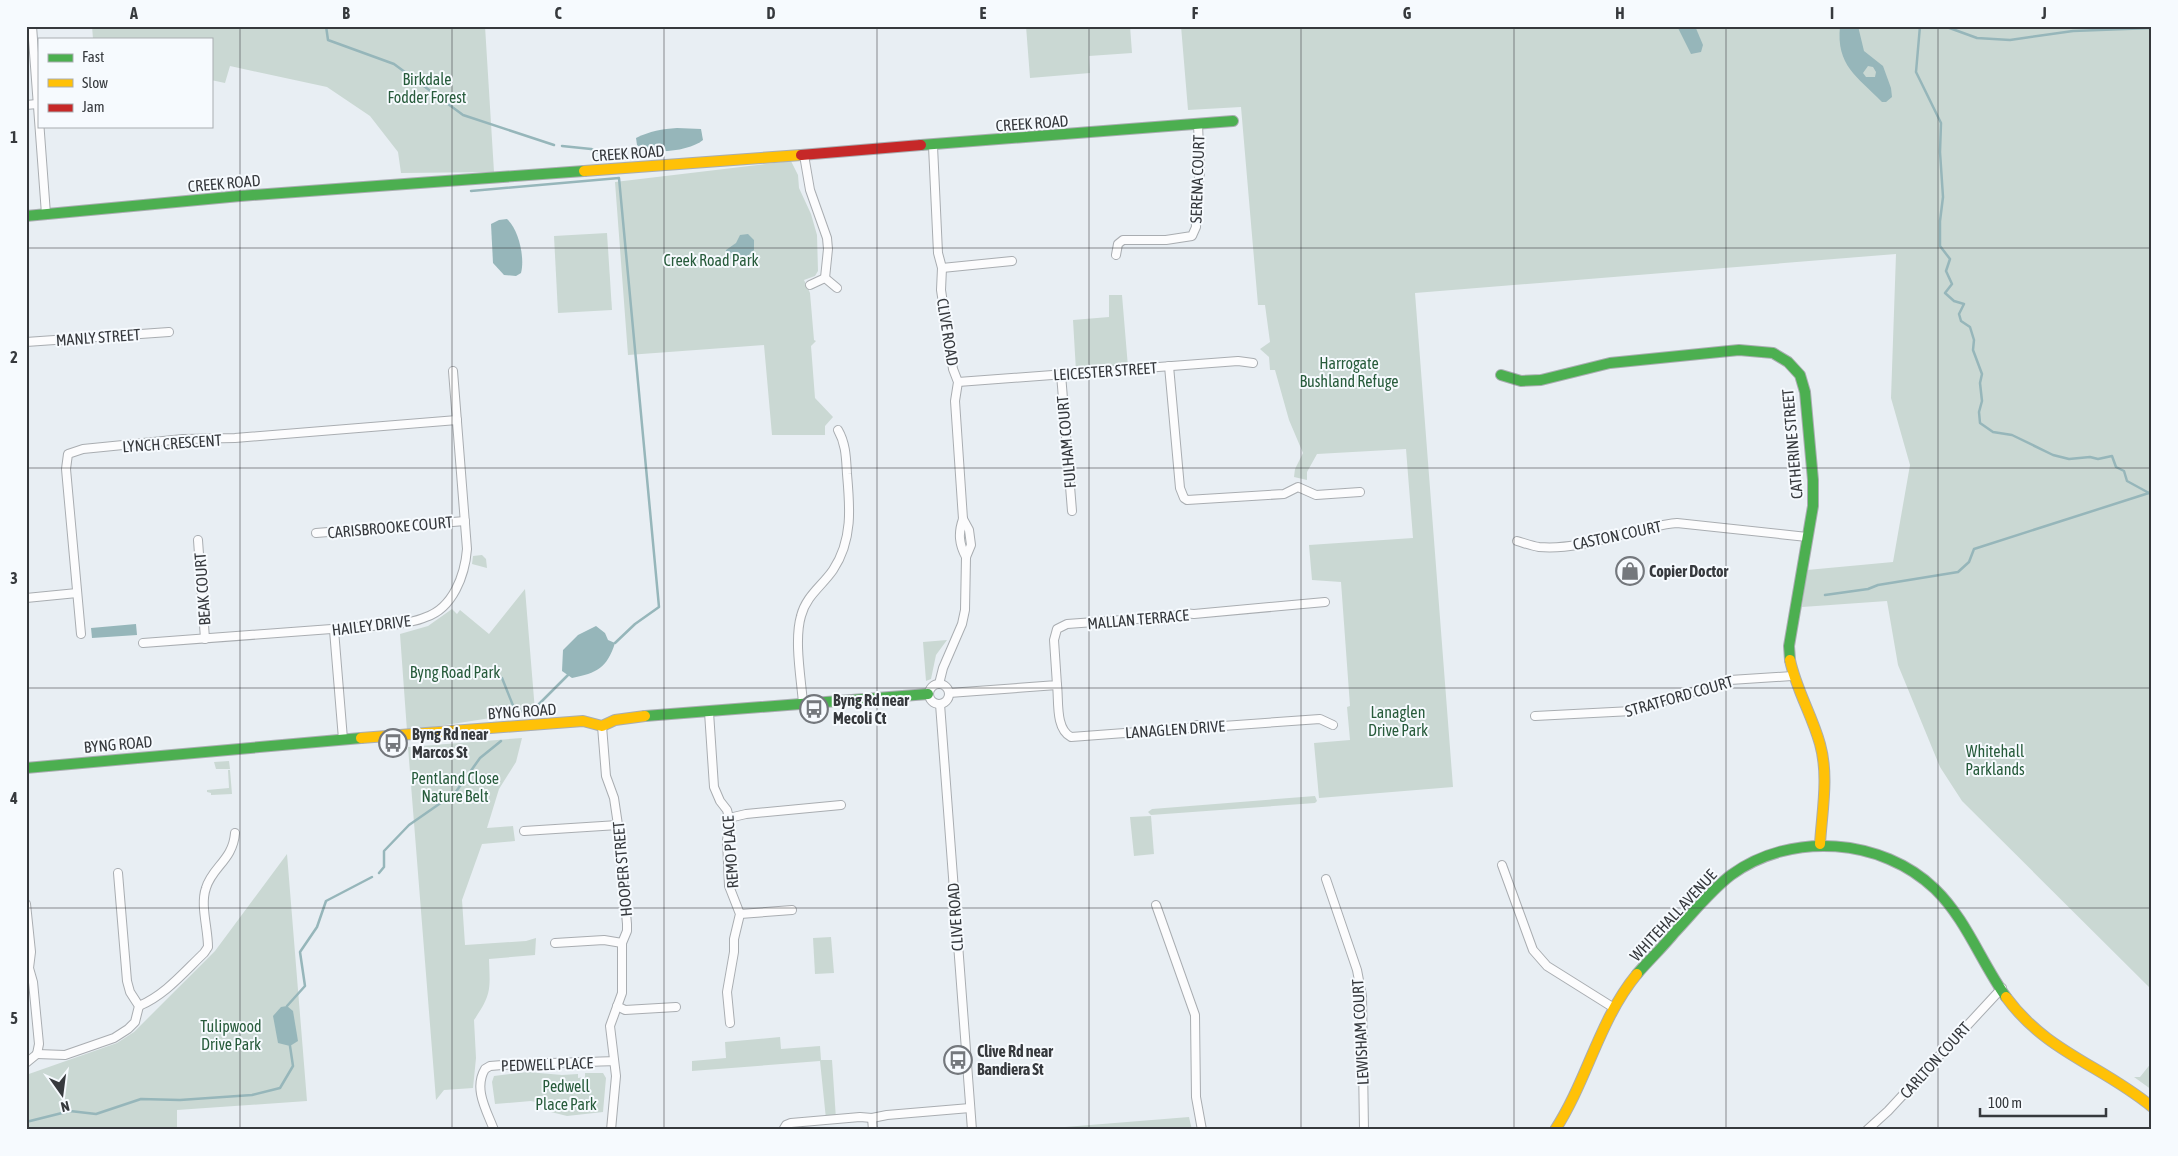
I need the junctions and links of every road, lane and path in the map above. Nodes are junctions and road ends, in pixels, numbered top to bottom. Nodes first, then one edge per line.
1 (32, 26) edge
2 (37, 104) junction
3 (26, 105) edge
4 (38, 116) edge
5 (1233, 122) dead end
6 (1198, 124) junction
7 (39, 128) edge
8 (933, 146) junction
9 (804, 155) junction
10 (46, 214) junction
11 (26, 216) edge
12 (1116, 255) dead end
13 (1012, 262) dead end
14 (942, 268) junction
15 (825, 278) junction
16 (810, 285) dead end
17 (837, 288) dead end
18 (169, 332) dead end
19 (26, 342) edge
20 (1253, 364) dead end
21 (1169, 366) junction
22 (453, 371) dead end
23 (1061, 374) junction
24 (1500, 375) dead end
25 (958, 382) junction
26 (457, 420) junction
27 (838, 430) dead end
28 (1360, 492) dead end
29 (1072, 510) dead end
30 (465, 521) junction
31 (316, 533) dead end
32 (1807, 537) junction
33 (198, 540) dead end
34 (1517, 541) dead end
35 (77, 594) junction
36 (26, 598) edge
37 (1325, 602) dead end
38 (334, 630) junction
39 (81, 634) dead end
40 (205, 639) junction
41 (143, 644) dead end
42 (1792, 676) junction
43 (939, 684) junction
44 (1057, 685) junction
45 (949, 693) junction
46 (928, 694) junction
47 (803, 703) junction
48 (940, 704) junction
49 (709, 712) junction
50 (1535, 716) dead end
51 (1333, 725) dead end
52 (602, 726) junction
53 (343, 739) junction
54 (26, 768) edge
55 (841, 805) dead end
56 (729, 818) junction
57 (618, 825) junction
58 (524, 831) dead end
59 (235, 833) dead end
60 (1820, 844) junction
61 (1502, 865) dead end
62 (118, 873) dead end
63 (1326, 879) dead end
64 (26, 904) edge
65 (1156, 905) dead end
66 (792, 910) dead end
67 (740, 914) junction
68 (555, 943) dead end
69 (622, 943) junction
70 (28, 968) edge
71 (2002, 988) junction
72 (139, 1006) junction
73 (617, 1006) junction
74 (676, 1007) dead end
75 (1614, 1008) junction
76 (730, 1023) dead end
77 (38, 1054) junction
78 (614, 1061) junction
79 (26, 1063) edge
80 (2152, 1107) edge
81 (970, 1108) junction
82 (872, 1118) junction
83 (494, 1130) edge
84 (611, 1130) edge
85 (783, 1130) edge
86 (873, 1130) edge
87 (972, 1130) edge
88 (1202, 1130) edge
89 (1364, 1130) edge
90 (1555, 1130) edge
91 (1867, 1130) edge

1 - 2 street
2 - 3 street
2 - 4 street
5 - 6 street, CREEK ROAD
6 - 8 street, CREEK ROAD
6 - 12 street, SERENA COURT
7 - 10 street
8 - 9 street, CREEK ROAD
8 - 14 street, CLIVE ROAD
9 - 10 street, CREEK ROAD
9 - 15 street
10 - 11 street, CREEK ROAD
13 - 14 street
14 - 25 street, CLIVE ROAD
15 - 16 street
15 - 17 street
18 - 19 street, MANLY STREET
20 - 21 street, LEICESTER STREET
21 - 23 street, LEICESTER STREET
21 - 28 street
22 - 26 street, HAILEY DRIVE
23 - 25 street, LEICESTER STREET
23 - 29 street, FULHAM COURT
24 - 32 street, CATHERINE STREET
25 - 43 street, CLIVE ROAD
26 - 30 street, HAILEY DRIVE
26 - 35 street, LYNCH CRESCENT
27 - 47 street
30 - 31 street, CARISBROOKE COURT
30 - 38 street, HAILEY DRIVE
32 - 34 street, CASTON COURT
32 - 42 street, CATHERINE STREET
33 - 40 street, BEAK COURT
35 - 36 street
35 - 39 street, LYNCH CRESCENT
37 - 44 street, MALLAN TERRACE
38 - 40 street, HAILEY DRIVE
38 - 53 street
40 - 41 street, HAILEY DRIVE
42 - 50 street, STRATFORD COURT
42 - 60 street, CATHERINE STREET
43 - 45 street
43 - 46 street
44 - 45 street
44 - 51 street, LANAGLEN DRIVE
45 - 48 street
46 - 47 street, BYNG ROAD
46 - 48 street
47 - 49 street, BYNG ROAD
48 - 81 street, CLIVE ROAD
49 - 52 street, BYNG ROAD
49 - 56 street, REMO PLACE
52 - 53 street, BYNG ROAD
52 - 57 street, HOOPER STREET
53 - 54 street, BYNG ROAD
55 - 56 street
56 - 67 street, REMO PLACE
57 - 58 street
57 - 69 street, HOOPER STREET
59 - 72 street
60 - 71 street, WHITEHALL AVENUE
60 - 75 street, WHITEHALL AVENUE
61 - 75 street
62 - 72 street
63 - 89 street, LEWISHAM COURT
64 - 70 street
65 - 88 street
66 - 67 street
67 - 76 street, REMO PLACE
68 - 69 street
69 - 73 street, HOOPER STREET
70 - 77 street
71 - 80 street, WHITEHALL AVENUE
71 - 91 street, CARLTON COURT
72 - 77 street
73 - 74 street
73 - 78 street, HOOPER STREET
75 - 90 street, WHITEHALL AVENUE
77 - 79 street
78 - 83 street, PEDWELL PLACE
78 - 84 street, HOOPER STREET
81 - 82 street
81 - 87 street, CLIVE ROAD
82 - 85 street
82 - 86 street

